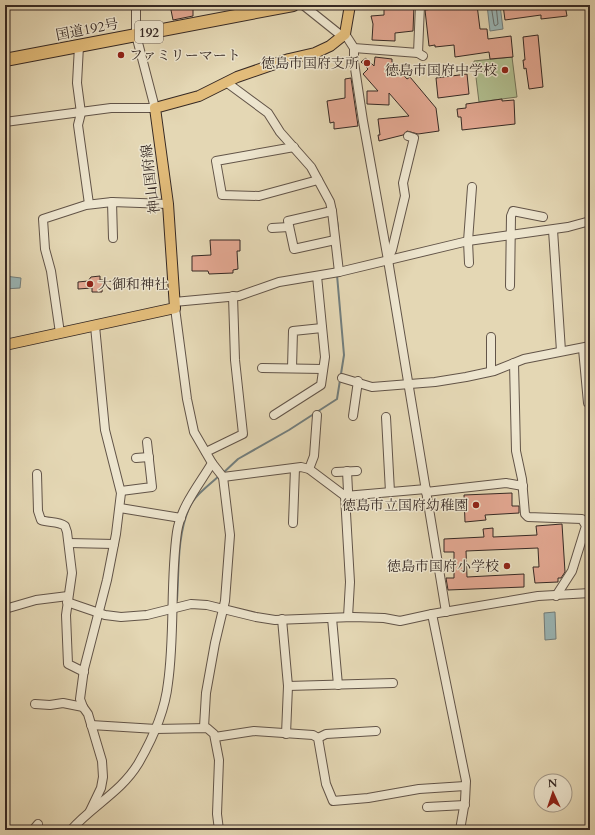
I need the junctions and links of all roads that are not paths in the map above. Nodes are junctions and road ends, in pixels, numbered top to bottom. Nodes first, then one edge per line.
1 (136, 5) edge
2 (293, 5) edge
3 (303, 5) edge
4 (350, 5) edge
5 (420, 5) edge
6 (136, 35) junction
7 (344, 36) junction
8 (78, 46) junction
9 (354, 48) junction
10 (5, 60) edge
11 (226, 82) junction
12 (155, 108) junction
13 (81, 112) junction
14 (5, 122) edge
15 (408, 136) dead end
16 (294, 147) junction
17 (318, 180) junction
18 (472, 187) dead end
19 (112, 202) junction
20 (89, 204) junction
21 (168, 204) junction
22 (332, 211) junction
23 (543, 217) dead end
24 (590, 221) edge
25 (289, 227) junction
26 (272, 228) dead end
27 (553, 230) junction
28 (510, 235) junction
29 (113, 238) dead end
30 (335, 240) junction
31 (468, 241) junction
32 (388, 260) junction
33 (469, 263) dead end
34 (338, 272) junction
35 (317, 276) junction
36 (510, 286) dead end
37 (233, 296) junction
38 (174, 305) junction
39 (95, 326) junction
40 (322, 328) junction
41 (60, 333) junction
42 (491, 337) dead end
43 (5, 345) edge
44 (586, 348) edge
45 (561, 352) junction
46 (514, 363) junction
47 (262, 368) dead end
48 (292, 368) junction
49 (323, 369) junction
50 (491, 371) junction
51 (342, 378) dead end
52 (358, 381) junction
53 (408, 384) junction
54 (588, 403) dead end
55 (274, 415) dead end
56 (317, 415) dead end
57 (352, 416) dead end
58 (386, 416) dead end
59 (147, 442) dead end
60 (206, 452) junction
61 (148, 457) junction
62 (136, 458) dead end
63 (212, 463) junction
64 (295, 468) junction
65 (309, 469) junction
66 (347, 471) junction
67 (356, 471) dead end
68 (336, 472) dead end
69 (37, 474) dead end
70 (222, 476) junction
71 (523, 486) junction
72 (121, 491) junction
73 (426, 491) junction
74 (390, 492) junction
75 (345, 496) junction
76 (120, 508) junction
77 (181, 518) junction
78 (293, 523) dead end
79 (69, 543) junction
80 (114, 544) junction
81 (590, 593) edge
82 (556, 596) junction
83 (68, 599) junction
84 (5, 609) edge
85 (173, 609) junction
86 (222, 609) junction
87 (100, 612) junction
88 (446, 612) junction
89 (432, 614) junction
90 (348, 617) junction
91 (332, 618) junction
92 (282, 619) junction
93 (84, 672) junction
94 (393, 683) dead end
95 (338, 685) junction
96 (288, 686) junction
97 (35, 704) dead end
98 (83, 707) junction
99 (91, 726) junction
100 (204, 727) junction
101 (156, 729) junction
102 (376, 731) dead end
103 (286, 734) junction
104 (215, 737) junction
105 (318, 738) junction
106 (466, 786) junction
107 (465, 805) junction
108 (427, 807) dead end
109 (89, 814) junction
110 (71, 830) edge
111 (219, 830) edge
112 (460, 830) edge

1 - 6 street
2 - 6 highway, 国道192号 / 192
3 - 7 street
4 - 7 main road
5 - 9 street
6 - 8 highway, 国道192号 / 192
6 - 12 street
7 - 9 street
7 - 11 main road
8 - 10 highway, 国道192号 / 192
8 - 13 street
9 - 32 street
11 - 12 main road
11 - 16 street
12 - 13 street
12 - 21 main road, 神山国府線
13 - 14 street
13 - 20 street
15 - 32 street
16 - 17 street
16 - 17 street
17 - 22 street
18 - 31 street
19 - 20 street
19 - 21 street
19 - 29 street
20 - 41 street
21 - 38 main road, 神山国府線
22 - 25 street
22 - 30 street
23 - 28 street
24 - 27 street
25 - 26 street
25 - 30 street
27 - 28 street
27 - 45 street
28 - 31 street
28 - 36 street
30 - 34 street
31 - 32 street
31 - 33 street
32 - 34 street
32 - 53 street
34 - 35 street
35 - 37 street
35 - 40 street
37 - 38 street
37 - 60 street
38 - 39 main road
38 - 60 street
39 - 41 main road
39 - 72 street
40 - 48 street
40 - 49 street
41 - 43 main road
42 - 50 street
44 - 45 street
44 - 54 street
45 - 46 street
46 - 50 street
46 - 71 street
47 - 48 street
48 - 49 street
49 - 55 street
50 - 53 street
51 - 52 street
52 - 53 street
52 - 57 street
53 - 73 street
56 - 65 street
58 - 74 street
59 - 61 street
60 - 63 street
61 - 62 street
61 - 72 street
63 - 70 street
63 - 77 street
64 - 65 street
64 - 70 street
64 - 78 street
65 - 75 street
66 - 67 street
66 - 68 street
66 - 75 street
69 - 79 street
70 - 86 street
71 - 73 street
71 - 82 street
72 - 76 street
73 - 74 street
73 - 88 street
74 - 75 street
75 - 90 street
76 - 77 street
76 - 80 street
77 - 85 street
79 - 80 street
79 - 83 street
80 - 87 street
81 - 82 street
82 - 88 street
83 - 84 street
83 - 87 street
83 - 93 street
85 - 86 street
85 - 87 street
85 - 101 street
86 - 92 street
86 - 100 street
87 - 93 street
88 - 89 street
89 - 90 street
89 - 106 street
90 - 91 street
91 - 92 street
91 - 95 street
92 - 96 street
93 - 98 street
94 - 95 street
95 - 96 street
96 - 103 street
97 - 98 street
98 - 99 street
99 - 101 street
99 - 109 street
100 - 101 street
100 - 104 street
101 - 109 street
102 - 105 street
103 - 104 street
103 - 105 street
104 - 111 street
105 - 106 street
106 - 107 street
107 - 108 street
107 - 112 street
109 - 110 street

